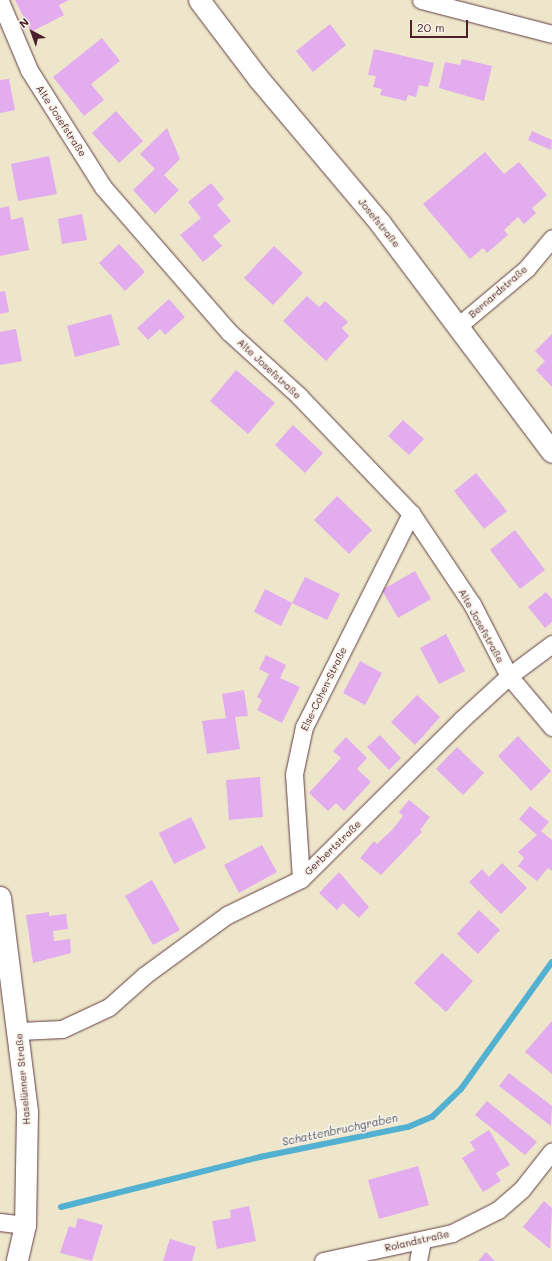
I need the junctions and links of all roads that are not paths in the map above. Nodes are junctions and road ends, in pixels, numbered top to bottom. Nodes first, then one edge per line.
1 (199, 0) edge
2 (421, 0) edge
3 (0, 1) edge
4 (552, 34) edge
5 (552, 238) edge
6 (458, 326) junction
7 (552, 452) edge
8 (411, 513) junction
9 (552, 644) edge
10 (509, 676) junction
11 (552, 727) edge
12 (301, 879) junction
13 (0, 898) edge
14 (19, 1031) junction
15 (552, 1151) edge
16 (0, 1222) edge
17 (25, 1224) junction
18 (422, 1241) junction
19 (17, 1261) edge
20 (323, 1261) edge
21 (418, 1261) edge

1 - 6 street, Josefstraße
2 - 4 street
3 - 8 street, Alte Josefstraße
5 - 6 street, Bernardstraße
6 - 7 street, Josefstraße
8 - 10 street, Alte Josefstraße
8 - 12 street, Else-Cohen-Straße
9 - 10 street, Gerbertstraße
10 - 11 street, Alte Josefstraße
10 - 12 street, Gerbertstraße
12 - 14 street, Gerbertstraße
13 - 14 street, Haselünner Straße
14 - 17 street, Haselünner Straße
15 - 18 street, Rolandstraße
16 - 17 street
17 - 19 street, Haselünner Straße
18 - 20 street, Rolandstraße
18 - 21 street

